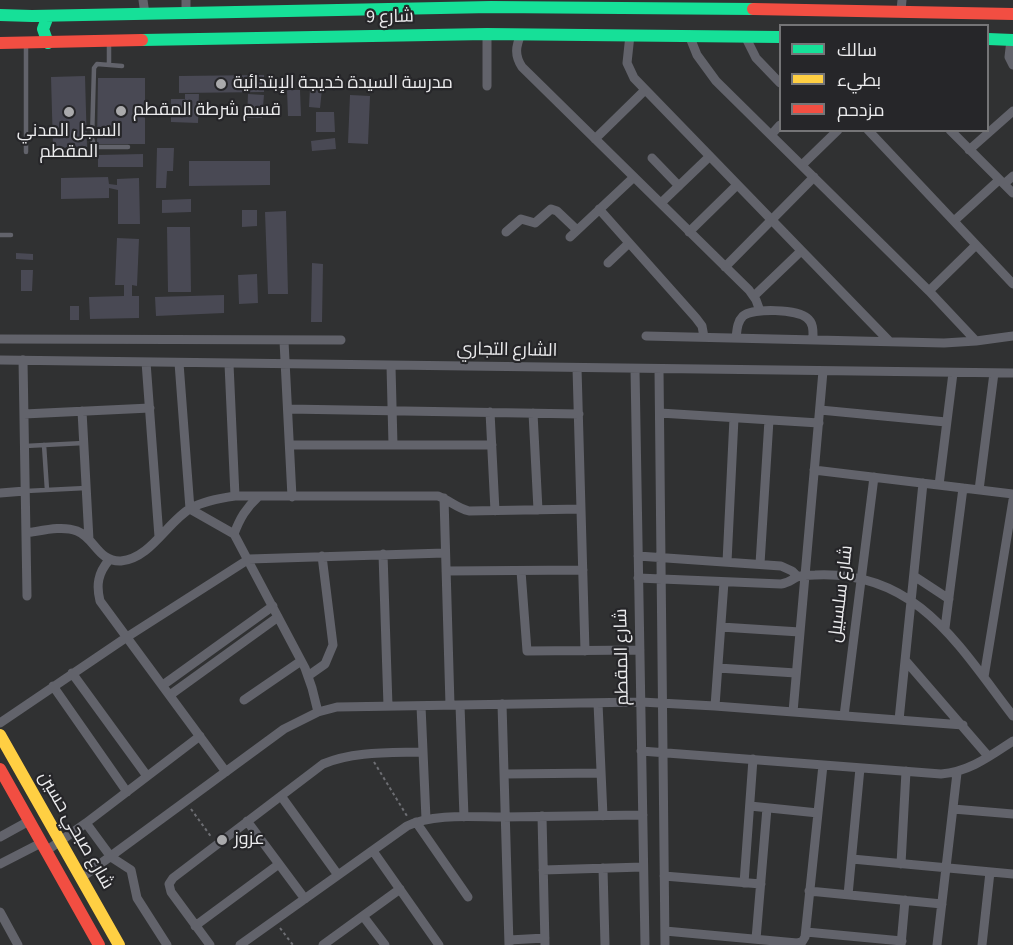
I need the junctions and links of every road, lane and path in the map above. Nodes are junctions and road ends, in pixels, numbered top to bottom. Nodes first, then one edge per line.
1 (143, 0) edge
2 (352, 4) edge
3 (491, 4) edge
4 (628, 4) edge
5 (653, 4) edge
6 (760, 4) edge
7 (814, 4) edge
8 (886, 5) edge
9 (902, 5) edge
10 (186, 6) edge
11 (145, 14) junction
12 (1013, 14) edge
13 (0, 15) edge
14 (48, 16) junction
15 (487, 34) junction
16 (521, 34) junction
17 (630, 35) junction
18 (689, 35) junction
19 (745, 36) junction
20 (779, 37) edge
21 (989, 39) edge
22 (1012, 40) edge
23 (109, 42) junction
24 (0, 43) edge
25 (26, 43) junction
26 (48, 43) junction
27 (109, 65) junction
28 (1013, 65) edge
29 (122, 66) dead end
30 (779, 82) edge
31 (486, 86) dead end
32 (645, 90) junction
33 (1013, 111) edge
34 (779, 126) edge
35 (836, 132) edge
36 (870, 132) edge
37 (952, 132) edge
38 (771, 135) junction
39 (595, 139) junction
40 (128, 147) dead end
41 (969, 150) junction
42 (26, 152) dead end
43 (710, 156) junction
44 (652, 158) dead end
45 (802, 165) junction
46 (1013, 176) edge
47 (634, 177) junction
48 (814, 177) junction
49 (1002, 182) junction
50 (737, 185) junction
51 (679, 186) junction
52 (1013, 193) edge
53 (661, 203) junction
54 (599, 209) junction
55 (772, 220) junction
56 (954, 221) junction
57 (506, 232) dead end
58 (689, 232) junction
59 (0, 235) edge
60 (11, 236) dead end
61 (629, 243) junction
62 (976, 245) junction
63 (801, 250) junction
64 (608, 262) dead end
65 (726, 267) junction
66 (1013, 284) edge
67 (928, 291) junction
68 (754, 296) junction
69 (760, 311) junction
70 (646, 336) dead end
71 (1013, 336) edge
72 (704, 337) junction
73 (736, 338) junction
74 (0, 339) edge
75 (341, 340) dead end
76 (813, 340) junction
77 (284, 341) junction
78 (889, 341) junction
79 (976, 341) junction
80 (0, 360) edge
81 (23, 360) junction
82 (146, 362) junction
83 (179, 363) junction
84 (229, 363) junction
85 (285, 364) junction
86 (391, 366) junction
87 (577, 368) junction
88 (635, 369) junction
89 (659, 369) junction
90 (823, 371) junction
91 (954, 372) junction
92 (994, 373) junction
93 (1013, 373) edge
94 (150, 408) junction
95 (288, 409) junction
96 (820, 410) junction
97 (82, 411) junction
98 (393, 411) junction
99 (490, 412) junction
100 (534, 413) junction
101 (660, 413) junction
102 (24, 414) junction
103 (579, 414) junction
104 (734, 418) junction
105 (769, 420) junction
106 (946, 422) junction
107 (819, 423) junction
108 (84, 443) junction
109 (44, 445) junction
110 (290, 445) junction
111 (393, 445) junction
112 (492, 445) junction
113 (25, 446) junction
114 (814, 470) junction
115 (874, 477) junction
116 (923, 483) junction
117 (939, 485) junction
118 (86, 488) junction
119 (963, 488) junction
120 (47, 490) junction
121 (979, 490) junction
122 (25, 491) junction
123 (0, 493) edge
124 (1013, 494) edge
125 (236, 496) junction
126 (258, 497) junction
127 (292, 497) junction
128 (444, 498) junction
129 (1013, 500) edge
130 (190, 509) junction
131 (581, 509) junction
132 (538, 510) junction
133 (495, 511) junction
134 (26, 533) junction
135 (234, 534) junction
136 (159, 537) junction
137 (89, 540) junction
138 (445, 553) junction
139 (383, 554) junction
140 (322, 556) junction
141 (638, 556) junction
142 (661, 558) junction
143 (249, 559) junction
144 (109, 560) junction
145 (727, 562) junction
146 (1002, 563) junction
147 (760, 564) junction
148 (1013, 564) edge
149 (583, 570) junction
150 (446, 571) junction
151 (521, 571) junction
152 (801, 576) junction
153 (914, 576) junction
154 (638, 578) junction
155 (661, 579) junction
156 (861, 579) junction
157 (724, 582) junction
158 (27, 596) dead end
159 (949, 599) junction
160 (912, 600) junction
161 (273, 606) junction
162 (278, 617) junction
163 (721, 627) junction
164 (945, 628) junction
165 (800, 632) junction
166 (127, 637) junction
167 (640, 650) junction
168 (585, 651) junction
169 (905, 660) junction
170 (301, 661) junction
171 (718, 668) junction
172 (796, 672) junction
173 (72, 673) junction
174 (308, 676) junction
175 (984, 677) junction
176 (53, 686) junction
177 (162, 686) junction
178 (170, 695) junction
179 (244, 700) dead end
180 (640, 702) junction
181 (598, 703) junction
182 (502, 704) junction
183 (663, 704) junction
184 (455, 705) junction
185 (388, 706) junction
186 (421, 706) junction
187 (715, 706) junction
188 (318, 712) junction
189 (793, 712) junction
190 (1012, 712) edge
191 (844, 716) junction
192 (898, 720) junction
193 (0, 723) edge
194 (963, 725) junction
195 (0, 735) edge
196 (200, 736) junction
197 (1013, 741) edge
198 (641, 751) junction
199 (423, 752) junction
200 (663, 752) junction
201 (370, 754) junction
202 (988, 756) junction
203 (753, 759) junction
204 (822, 765) junction
205 (860, 768) junction
206 (0, 769) edge
207 (906, 771) junction
208 (226, 772) junction
209 (601, 773) junction
210 (957, 773) junction
211 (504, 774) junction
212 (147, 776) junction
213 (127, 792) junction
214 (281, 796) junction
215 (185, 802) junction
216 (750, 806) junction
217 (767, 808) junction
218 (953, 809) junction
219 (818, 813) junction
220 (1013, 814) edge
221 (642, 815) junction
222 (542, 816) junction
223 (603, 816) junction
224 (464, 817) junction
225 (506, 817) junction
226 (29, 821) junction
227 (247, 821) junction
228 (418, 822) junction
229 (86, 823) junction
230 (0, 837) edge
231 (60, 841) junction
232 (217, 844) junction
233 (44, 847) junction
234 (372, 851) junction
235 (111, 857) junction
236 (852, 859) junction
237 (0, 864) edge
238 (279, 864) junction
239 (901, 864) junction
240 (644, 867) junction
241 (603, 868) junction
242 (946, 868) junction
243 (543, 870) junction
244 (990, 872) junction
245 (1013, 874) edge
246 (338, 875) junction
247 (664, 876) junction
248 (81, 878) junction
249 (744, 883) junction
250 (761, 884) junction
251 (400, 889) junction
252 (809, 891) junction
253 (848, 895) junction
254 (468, 897) dead end
255 (305, 899) junction
256 (905, 900) junction
257 (942, 904) junction
258 (0, 912) edge
259 (363, 916) junction
260 (275, 920) junction
261 (195, 926) junction
262 (665, 931) junction
263 (806, 932) junction
264 (836, 935) junction
265 (756, 939) junction
266 (545, 942) edge
267 (874, 942) edge
268 (509, 943) edge
269 (901, 943) edge
270 (797, 944) edge
271 (18, 945) edge
272 (99, 945) edge
273 (119, 945) edge
274 (167, 945) edge
275 (210, 945) edge
276 (240, 945) edge
277 (292, 945) edge
278 (322, 945) edge
279 (385, 945) edge
280 (440, 945) edge
281 (605, 945) edge
282 (645, 945) edge
283 (665, 945) edge
284 (835, 945) edge
285 (938, 945) edge
286 (982, 945) edge

1 - 11 street
2 - 3 main road, شارع 9
2 - 10 main road, شارع 9
3 - 4 main road, شارع 9
4 - 5 main road, شارع 9
5 - 6 main road, شارع 9
6 - 7 main road, شارع 9
7 - 8 main road, شارع 9
8 - 9 main road, شارع 9
9 - 12 main road, شارع 9
10 - 11 main road, شارع 9
11 - 14 main road, شارع 9
13 - 14 main road, شارع 9
14 - 26 main road
15 - 16 main road, شارع 9
15 - 23 main road, شارع 9
15 - 31 street
16 - 17 main road, شارع 9
16 - 39 street
17 - 18 main road, شارع 9
17 - 32 street
18 - 19 main road, شارع 9
18 - 38 street
19 - 20 main road, شارع 9
19 - 30 street
21 - 22 main road
22 - 28 street
23 - 26 main road, شارع 9
23 - 27 lane
24 - 25 main road, شارع 9
25 - 26 main road, شارع 9
25 - 42 lane
27 - 29 lane
27 - 40 lane
32 - 39 street
32 - 43 street
33 - 41 street
34 - 38 street
35 - 45 street
36 - 56 street
37 - 41 street
38 - 45 street
39 - 47 street
41 - 49 street
43 - 50 street
43 - 51 street
44 - 51 street
45 - 48 street
46 - 49 street
47 - 53 street
47 - 54 street
48 - 55 street
48 - 67 street
49 - 52 street
49 - 56 street
50 - 55 street
50 - 58 street
51 - 53 street
53 - 58 street
54 - 57 street
54 - 61 street
55 - 63 street
55 - 65 street
56 - 62 street
58 - 65 street
59 - 60 lane
61 - 64 street
61 - 72 street
62 - 66 street
62 - 67 street
63 - 68 street
63 - 78 street
65 - 68 street
67 - 79 street
68 - 69 street
69 - 73 street
69 - 76 street
70 - 72 street
71 - 79 street
72 - 73 street
73 - 76 street
74 - 77 street
75 - 77 street
76 - 78 street
77 - 85 street
78 - 79 street
80 - 81 street, الشارع التجاري
81 - 82 street, الشارع التجاري
81 - 102 street
82 - 83 street, الشارع التجاري
82 - 94 street
83 - 84 street, الشارع التجاري
83 - 130 street
84 - 85 street, الشارع التجاري
84 - 125 street
85 - 86 street, الشارع التجاري
85 - 95 street
86 - 87 street, الشارع التجاري
86 - 98 street
87 - 88 street, الشارع التجاري
87 - 103 street
88 - 89 street, الشارع التجاري
88 - 141 street, شارع المقطم
89 - 90 street, الشارع التجاري
89 - 101 street
90 - 91 street, الشارع التجاري
90 - 96 street
91 - 92 street, الشارع التجاري
91 - 106 street
92 - 93 street, الشارع التجاري
92 - 121 street
94 - 97 street
94 - 136 street
95 - 98 street
95 - 110 street
96 - 106 street
96 - 107 street
97 - 102 street
97 - 108 street
98 - 99 street
98 - 111 street
99 - 100 street
99 - 112 street
100 - 103 street
100 - 132 street
101 - 104 street
101 - 142 street
102 - 113 street
103 - 131 street
104 - 105 street
104 - 145 street
105 - 107 street
105 - 147 street
106 - 117 street
107 - 114 street
108 - 109 lane
108 - 118 street
109 - 113 lane
109 - 120 lane
110 - 111 street
110 - 127 street
111 - 112 street
112 - 133 street
113 - 122 street
114 - 115 street
114 - 152 street
115 - 116 street
115 - 156 street, شارع سلسبيل
116 - 117 street
116 - 153 street
117 - 119 street
118 - 120 lane
118 - 137 street
119 - 121 street
119 - 159 street
120 - 122 lane
121 - 124 street
122 - 123 street
122 - 134 street
125 - 126 street
125 - 130 street
126 - 127 street
126 - 135 street
127 - 128 street
128 - 133 street
128 - 138 street
129 - 146 street
130 - 135 street
130 - 136 street
131 - 132 street
131 - 149 street
132 - 133 street
134 - 137 street
134 - 158 street
135 - 143 street
136 - 144 street
137 - 144 street
138 - 139 street
138 - 150 street
139 - 140 street
139 - 185 street
140 - 143 street
140 - 174 street
141 - 142 street
141 - 154 street, شارع المقطم
142 - 145 street
142 - 155 street
143 - 161 street
143 - 166 street
144 - 166 street
145 - 147 street
146 - 148 street
146 - 175 street
147 - 152 street
149 - 151 street
149 - 168 street
150 - 151 street
150 - 184 street
151 - 168 street
152 - 156 street
152 - 157 street
152 - 165 street
153 - 159 street
153 - 160 street
154 - 155 street
154 - 167 street, شارع المقطم
155 - 157 street
155 - 183 street
156 - 160 street
156 - 191 street, شارع سلسبيل
157 - 163 street
159 - 164 street
160 - 164 street
160 - 169 street
161 - 162 street
161 - 177 street
162 - 170 street
162 - 178 street
163 - 165 street
163 - 171 street
164 - 175 street
165 - 172 street
166 - 173 street
166 - 177 street
167 - 168 street
167 - 180 street, شارع المقطم
169 - 192 street
169 - 194 street
170 - 174 street
170 - 179 street
171 - 172 street
171 - 187 street
172 - 189 street
173 - 176 street
173 - 212 street
174 - 188 street
175 - 190 street
176 - 193 street
176 - 213 street
177 - 178 street
178 - 196 street
180 - 181 street
180 - 183 street
180 - 198 street, شارع المقطم
181 - 182 street
181 - 209 street
182 - 184 street
182 - 211 street
183 - 187 street
183 - 200 street
184 - 186 street
184 - 224 street
185 - 186 street
185 - 188 street
186 - 199 street
187 - 189 street
188 - 208 street
189 - 191 street
191 - 192 street
192 - 194 street
194 - 202 street
195 - 231 main road, شارع صبحي حسين
196 - 208 street
196 - 212 street
197 - 202 street
198 - 200 street
198 - 221 street, شارع المقطم
199 - 201 street
199 - 228 street
200 - 203 street
200 - 247 street
201 - 214 street
201 - 228 path
202 - 210 street
203 - 204 street
203 - 216 street
204 - 205 street
204 - 219 street
205 - 207 street
205 - 236 street
206 - 226 main road, شارع صبحي حسين
207 - 210 street
207 - 239 street
208 - 215 street
209 - 211 street
209 - 223 street
210 - 218 street
211 - 225 street
212 - 213 street
213 - 229 street
214 - 227 street
214 - 246 street
215 - 232 path
215 - 235 street
216 - 217 street
216 - 249 street
217 - 219 street
217 - 250 street
218 - 220 street
218 - 242 street
219 - 252 street
221 - 223 street
221 - 240 street, شارع المقطم
222 - 223 street
222 - 225 street
222 - 243 street
224 - 225 street
224 - 228 street
225 - 268 street
226 - 230 street
226 - 233 main road, شارع صبحي حسين
227 - 232 street
227 - 238 street
228 - 234 street
228 - 254 street
229 - 231 street
229 - 235 street
231 - 233 street
231 - 248 main road, شارع صبحي حسين
232 - 261 street
233 - 237 street
233 - 272 main road, شارع صبحي حسين
234 - 246 street
234 - 251 street
235 - 248 street
235 - 274 street
236 - 239 street
236 - 253 street
238 - 255 street
238 - 261 street
239 - 242 street
240 - 241 street
240 - 282 street, شارع المقطم
241 - 243 street
241 - 281 street
242 - 244 street
242 - 257 street
243 - 266 street
244 - 245 street
244 - 286 street
246 - 255 street
247 - 249 street
247 - 262 street
248 - 273 main road, شارع صبحي حسين
249 - 250 street
250 - 265 street
251 - 259 street
251 - 280 street
252 - 253 street
252 - 263 street
253 - 256 street
255 - 260 street
256 - 257 street
256 - 269 street
257 - 285 street
258 - 271 street
259 - 278 street
259 - 279 street
260 - 276 street
260 - 277 path
261 - 275 street
262 - 265 street
262 - 283 street
263 - 264 street
263 - 270 street
264 - 267 street
264 - 284 street
265 - 270 street
266 - 268 street
267 - 269 street

